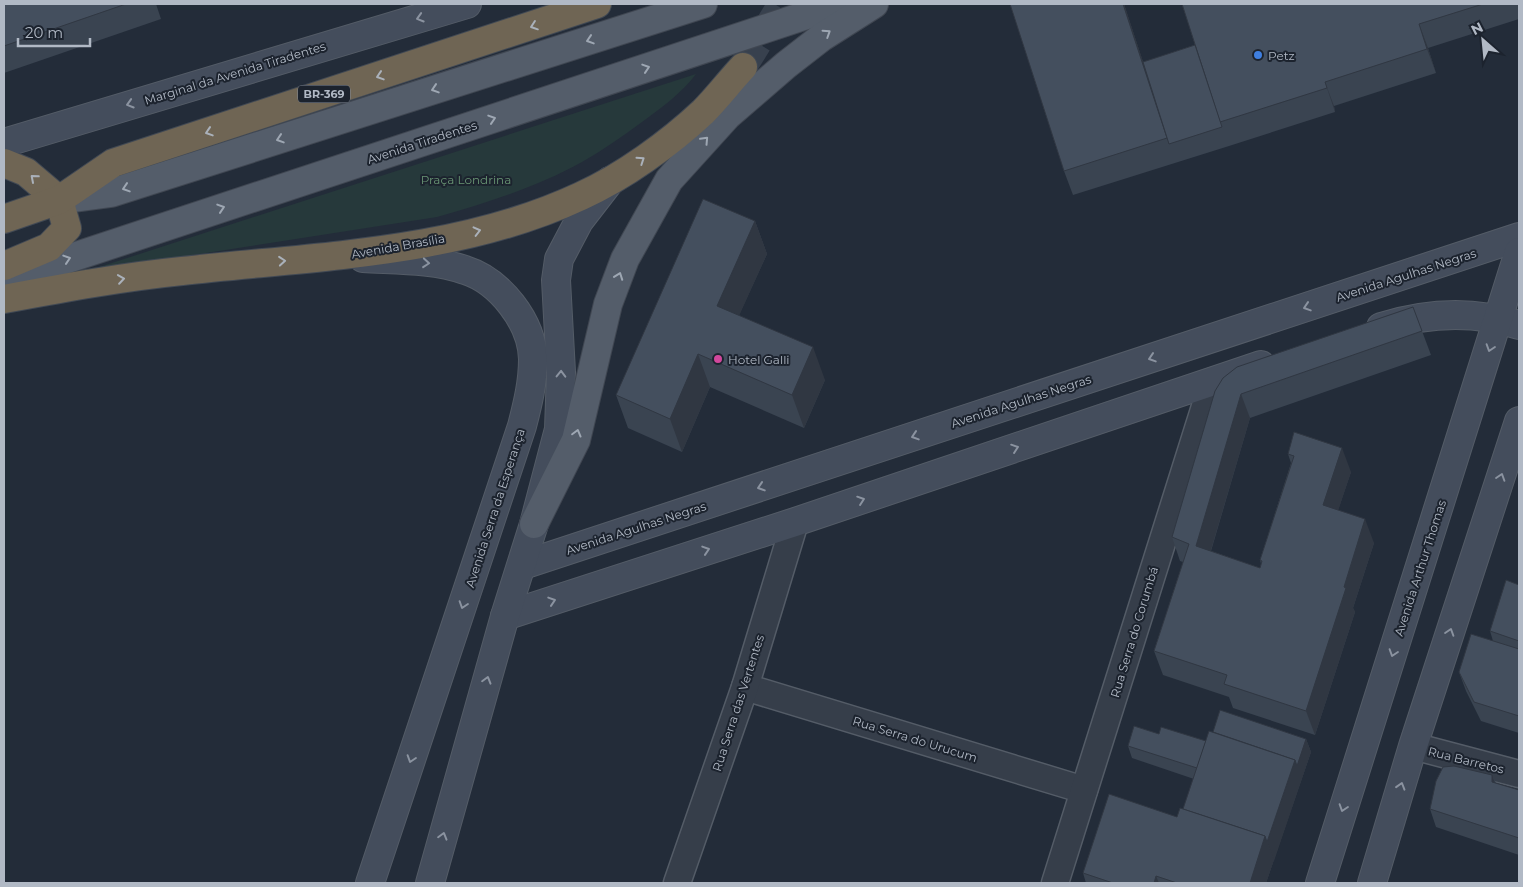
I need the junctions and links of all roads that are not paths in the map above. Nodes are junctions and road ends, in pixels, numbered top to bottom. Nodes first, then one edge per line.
1 (467, 4) edge
2 (597, 4) edge
3 (703, 4) edge
4 (840, 4) edge
5 (874, 4) edge
6 (742, 67) tunnel mouth
7 (4, 143) edge
8 (4, 163) edge
9 (610, 181) junction
10 (59, 200) junction
11 (4, 218) edge
12 (1519, 238) edge
13 (1519, 252) edge
14 (343, 256) junction
15 (4, 266) edge
16 (4, 280) edge
17 (4, 299) edge
18 (1509, 322) edge
19 (1359, 334) edge
20 (1286, 357) edge
21 (1212, 380) junction
22 (1519, 421) edge
23 (946, 426) junction
24 (960, 466) junction
25 (795, 522) junction
26 (534, 524) junction
27 (523, 565) junction
28 (505, 616) junction
29 (745, 687) junction
30 (1413, 746) junction
31 (1519, 774) edge
32 (1084, 790) junction
33 (370, 883) edge
34 (430, 883) edge
35 (677, 883) edge
36 (1055, 883) edge
37 (1320, 883) edge
38 (1372, 883) edge

1 -> 7 street, Marginal da Avenida Tiradentes
2 -> 10 highway, BR-369
3 -> 10 main road
16 -> 4 main road, Avenida Tiradentes
26 -> 5 main road
9 -> 6 highway, Avenida Brasília
10 -> 8 highway
14 -> 9 highway, Avenida Brasília
26 -> 9 street
10 - 11 highway, BR-369
10 - 15 highway
12 -> 23 street, Avenida Agulhas Negras
13 - 18 street, Avenida Arthur Thomas
17 -> 14 highway, Avenida Brasília
14 -> 33 street, Avenida Serra da Esperança
18 - 19 street
18 -> 37 street, Avenida Arthur Thomas
20 - 21 street
24 -> 21 street
21 - 32 street, Rua Serra do Corumbá
30 -> 22 street
23 - 24 street
23 -> 27 street, Avenida Agulhas Negras
25 -> 24 street
28 -> 25 street
25 - 29 street, Rua Serra das Vertentes
26 - 27 street
27 - 28 street
34 -> 28 street
29 - 32 street, Rua Serra do Urucum
29 - 35 street, Rua Serra das Vertentes
30 - 31 street, Rua Barretos
38 -> 30 street
32 - 36 street, Rua Serra do Corumbá

